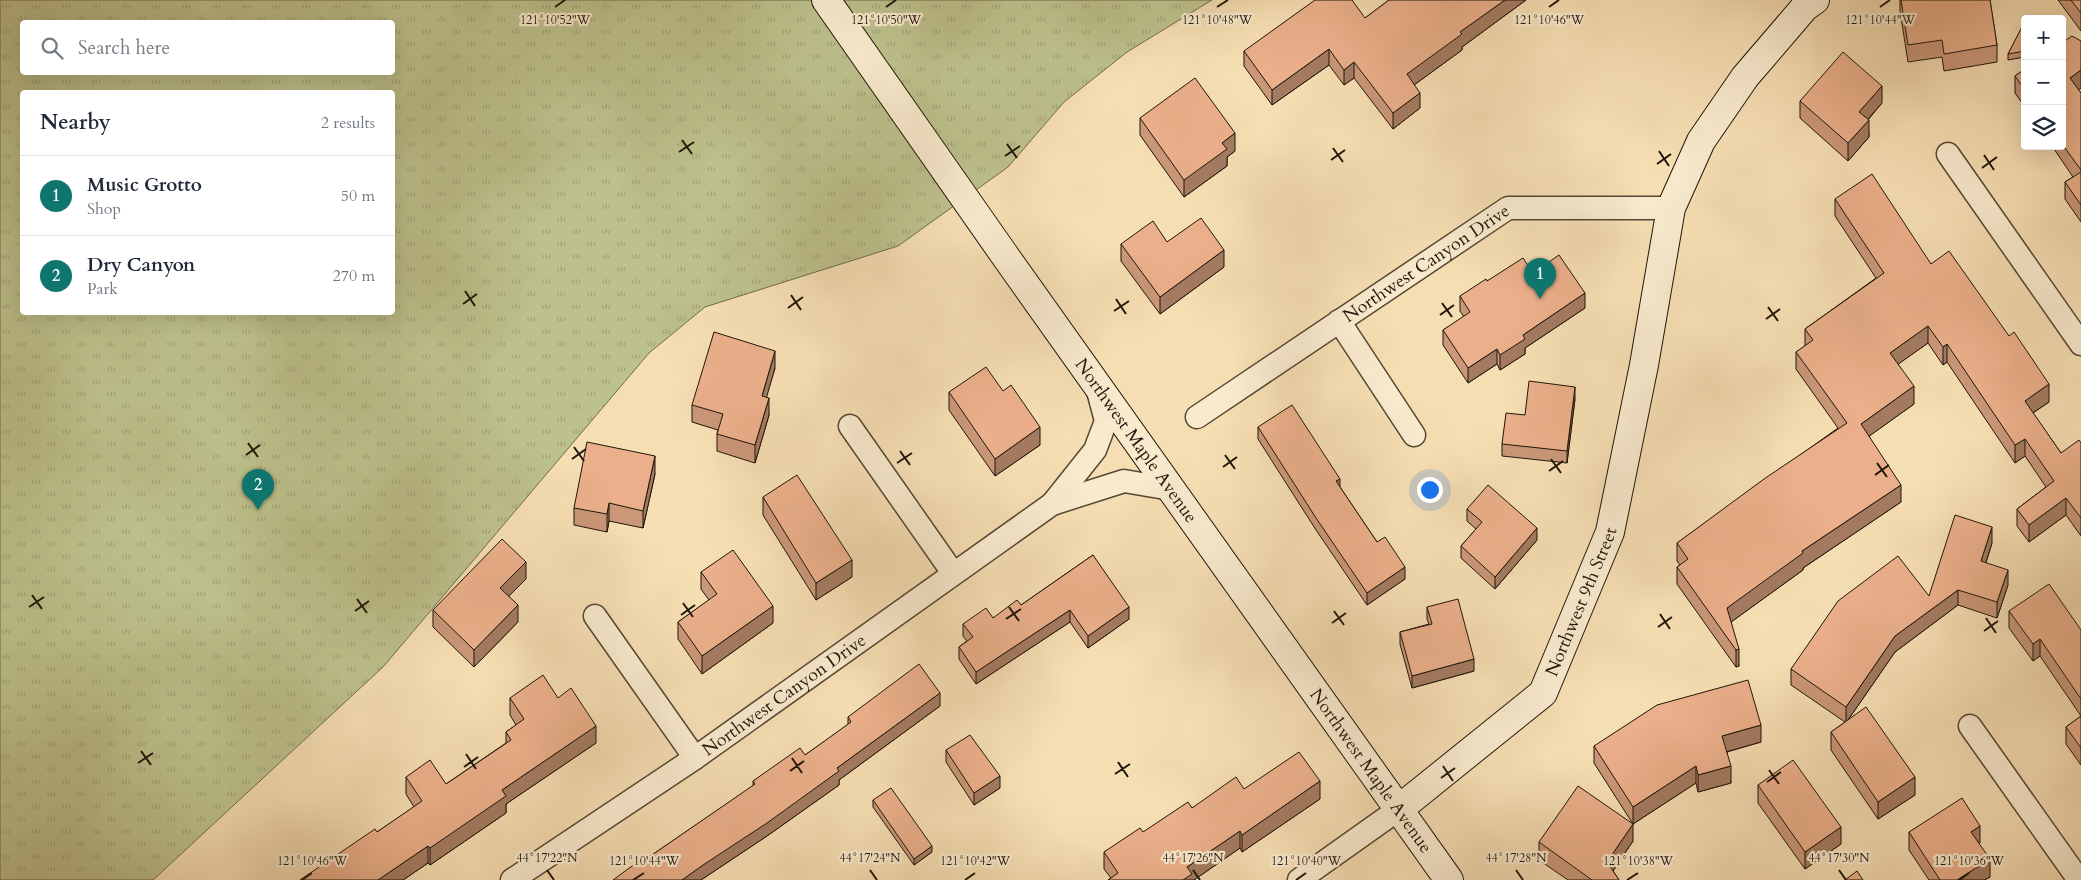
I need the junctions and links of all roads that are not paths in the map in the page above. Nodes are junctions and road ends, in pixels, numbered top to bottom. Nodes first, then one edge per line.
1 (826, 0) edge
2 (1815, 0) edge
3 (1948, 154) dead end
4 (1671, 208) junction
5 (1339, 321) junction
6 (2081, 344) edge
7 (1097, 386) junction
8 (1196, 417) dead end
9 (850, 426) dead end
10 (1414, 435) dead end
11 (1170, 489) junction
12 (1052, 504) junction
13 (953, 574) junction
14 (595, 616) dead end
15 (1970, 726) dead end
16 (696, 758) junction
17 (1399, 809) junction
18 (512, 880) edge
19 (1299, 880) edge
20 (1449, 880) edge
21 (2080, 880) edge

1 - 7 main road, Northwest Maple Avenue
2 - 4 main road
3 - 6 street
4 - 5 street, Northwest Canyon Drive
4 - 17 main road, Northwest 9th Street
5 - 8 street, Northwest Canyon Drive
5 - 10 street
7 - 11 main road, Northwest Maple Avenue
7 - 12 street, Northwest Canyon Drive
9 - 13 street
11 - 12 street, Northwest Canyon Drive
11 - 17 main road, Northwest Maple Avenue
12 - 13 street, Northwest Canyon Drive
13 - 16 street, Northwest Canyon Drive
14 - 16 street
15 - 21 street
16 - 18 street, Northwest Canyon Drive
17 - 19 street, Northwest 9th Street
17 - 20 main road, Northwest Maple Avenue

